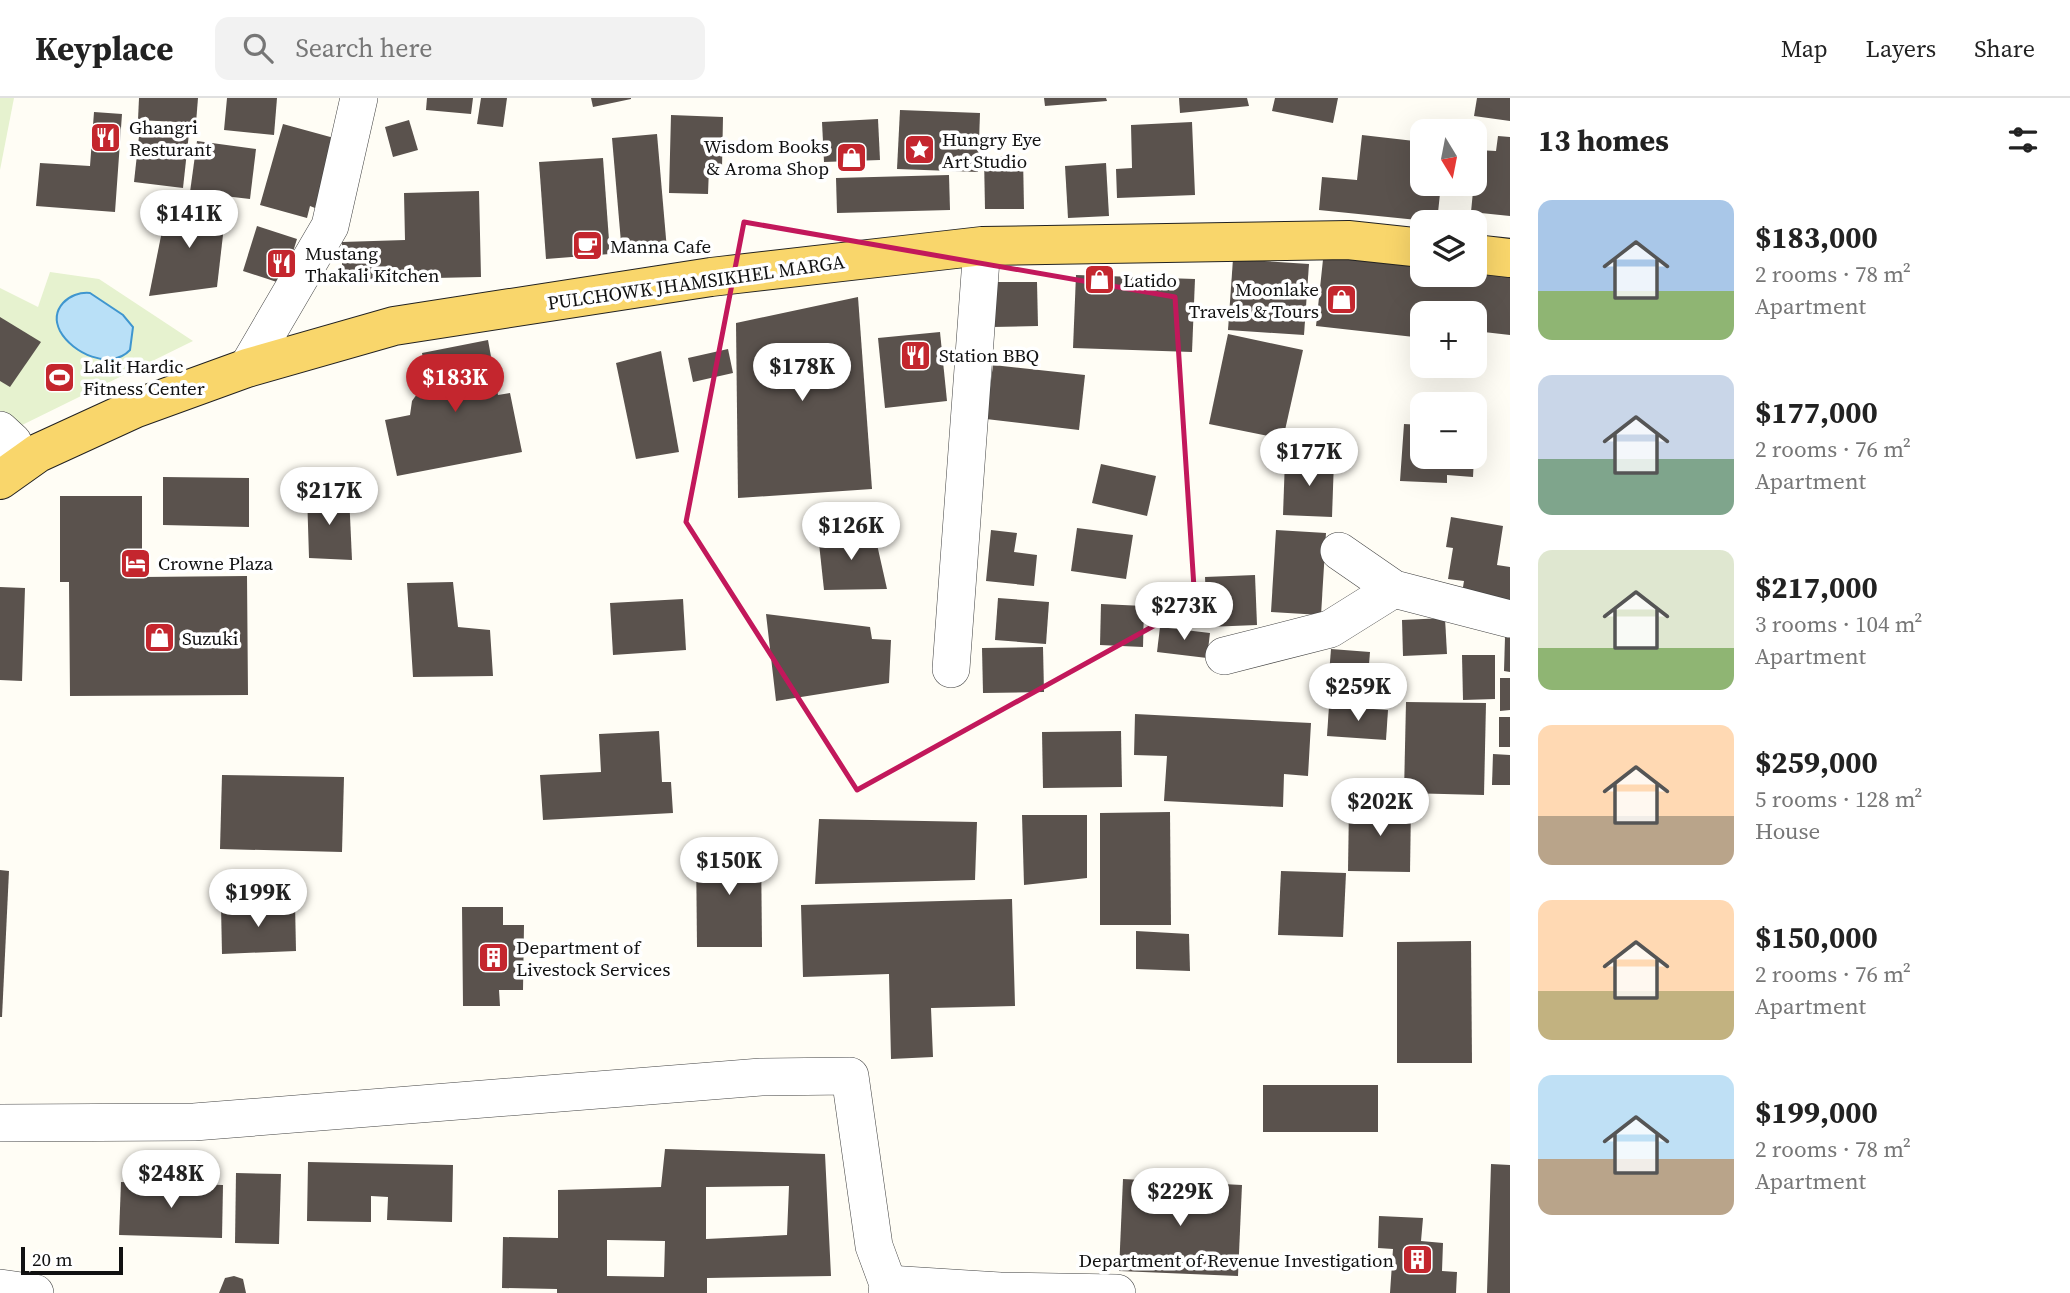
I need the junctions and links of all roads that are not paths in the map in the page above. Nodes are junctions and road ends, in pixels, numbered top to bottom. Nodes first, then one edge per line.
1 (359, 98) edge
2 (982, 246) junction
3 (1410, 247) edge
4 (1487, 255) edge
5 (1510, 258) edge
6 (247, 368) junction
7 (0, 430) edge
8 (10, 472) edge
9 (1339, 551) dead end
10 (1394, 589) junction
11 (1510, 619) edge
12 (1224, 656) dead end
13 (951, 670) dead end
14 (0, 1123) edge
15 (0, 1288) edge
16 (887, 1289) edge
17 (35, 1293) edge
18 (1118, 1293) edge

1 - 6 street
2 - 3 main road, PULCHOWK JHAMSIKHEL MARGA
2 - 6 main road, PULCHOWK JHAMSIKHEL MARGA
2 - 13 street
4 - 5 main road
6 - 8 main road, PULCHOWK JHAMSIKHEL MARGA
7 - 8 street
9 - 10 street
10 - 11 street
10 - 12 street
14 - 16 street
15 - 17 street
16 - 18 street

